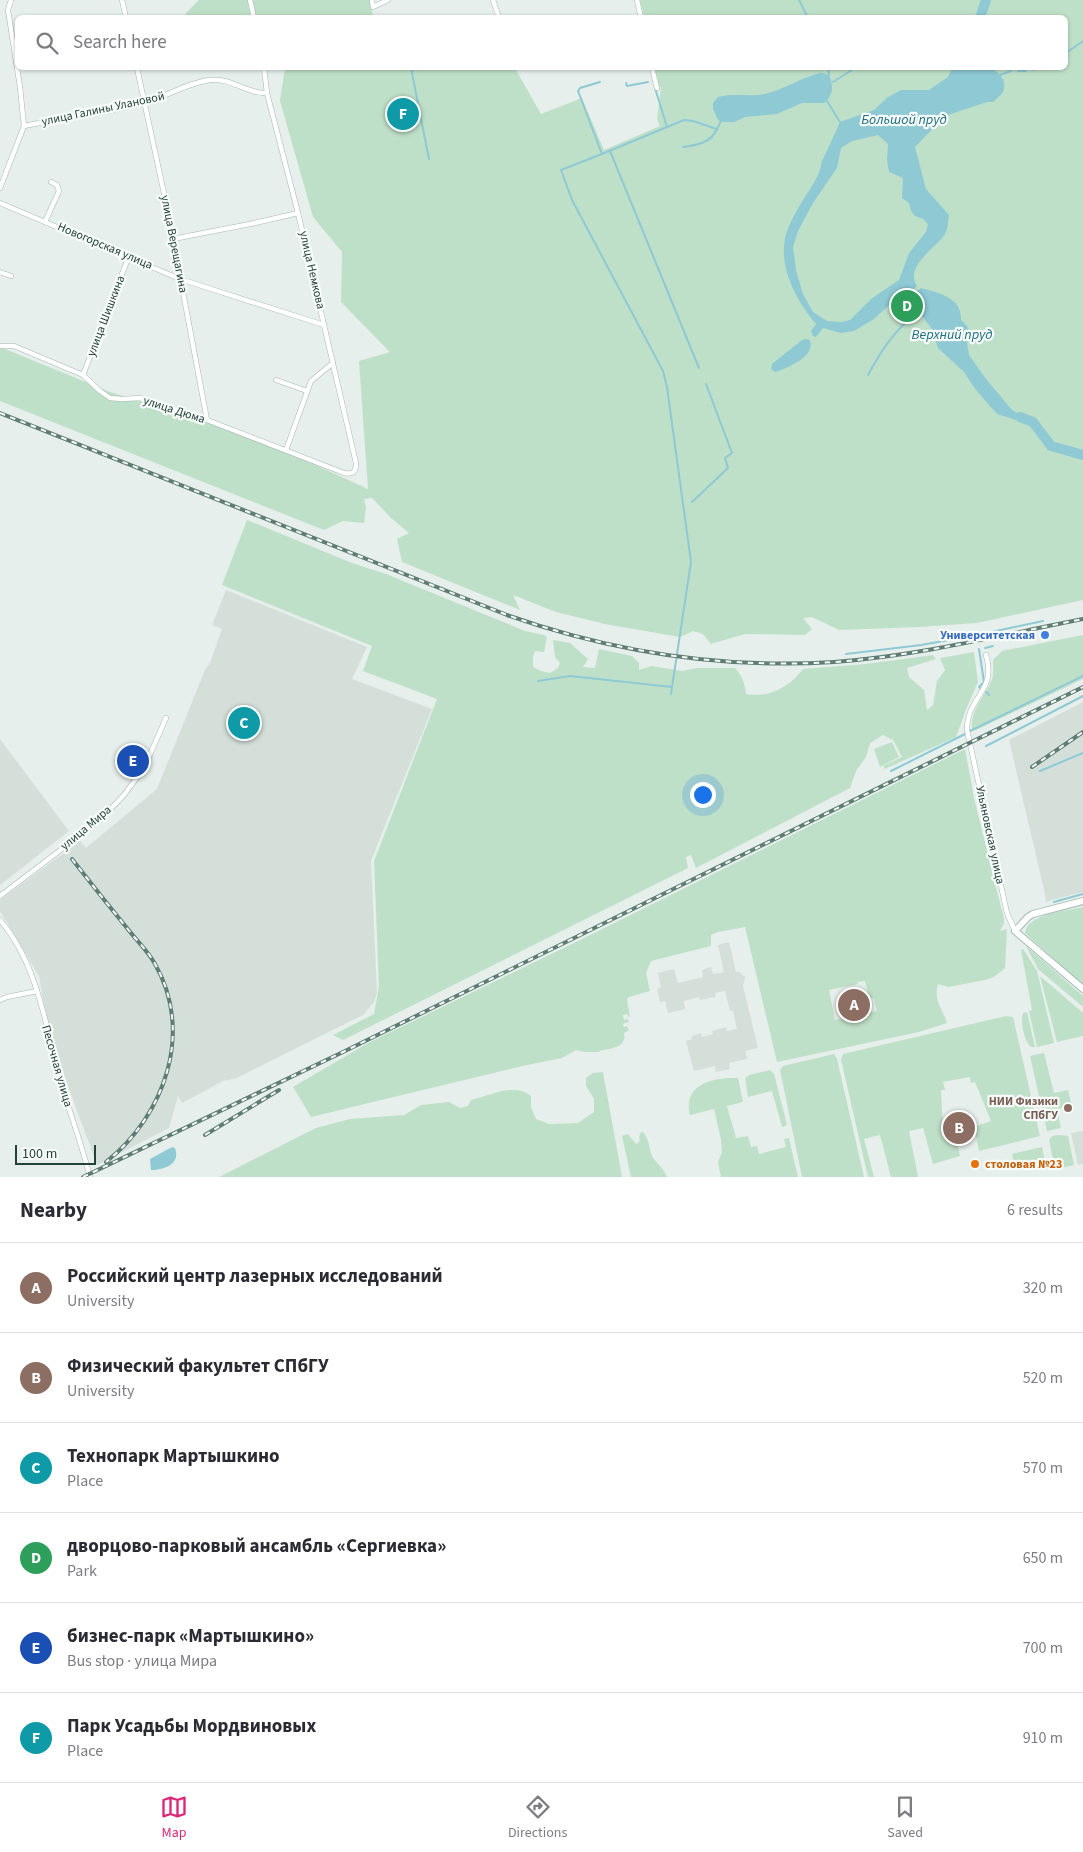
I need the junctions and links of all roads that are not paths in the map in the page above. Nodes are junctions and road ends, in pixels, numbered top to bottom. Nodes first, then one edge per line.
1 (11, 0) edge
2 (122, 0) edge
3 (250, 0) edge
4 (372, 0) edge
5 (388, 0) edge
6 (493, 0) edge
7 (637, 0) edge
8 (125, 15) edge
9 (253, 15) edge
10 (498, 15) edge
11 (640, 15) edge
12 (15, 55) edge
13 (17, 70) edge
14 (137, 70) edge
15 (264, 70) edge
16 (652, 70) edge
17 (657, 88) dead end
18 (267, 93) junction
19 (145, 102) junction
20 (24, 126) junction
21 (51, 182) dead end
22 (0, 188) edge
23 (0, 203) edge
24 (298, 213) junction
25 (45, 222) junction
26 (173, 238) junction
27 (129, 256) junction
28 (0, 272) edge
29 (11, 276) dead end
30 (180, 279) junction
31 (324, 325) junction
32 (0, 346) edge
33 (333, 363) junction
34 (83, 375) junction
35 (276, 380) dead end
36 (307, 391) junction
37 (207, 420) junction
38 (286, 450) junction
39 (354, 473) joint
40 (986, 655) dead end
41 (166, 718) dead end
42 (0, 896) edge
43 (1083, 902) edge
44 (0, 920) edge
45 (1015, 931) junction
46 (1083, 989) edge
47 (37, 991) junction
48 (0, 1000) edge
49 (90, 1177) edge

1 - 12 street
2 - 8 street
3 - 9 street
4 - 5 street
6 - 10 street
7 - 11 street
13 - 20 street
14 - 19 street, улица Верещагина
15 - 18 street, улица Немкова
16 - 17 street
18 - 19 street, улица Галины Улановой
18 - 24 street, улица Немкова
19 - 20 street, улица Галины Улановой
19 - 26 street, улица Верещагина
20 - 22 street
21 - 25 street
23 - 25 street, Новогорская улица
24 - 26 street
24 - 31 street, улица Немкова
25 - 27 street, Новогорская улица
26 - 30 street, улица Верещагина
27 - 30 street, Новогорская улица
27 - 34 street, улица Шишкина
28 - 29 street
30 - 31 street, Новогорская улица
30 - 37 street, улица Верещагина
31 - 33 street, улица Немкова
32 - 34 street, улица Дюма
33 - 36 street
33 - 39 street, улица Немкова
34 - 37 street, улица Дюма
35 - 36 street
36 - 38 street
37 - 38 street, улица Дюма
38 - 39 street, улица Дюма
40 - 45 street, Ульяновская улица
41 - 42 street, улица Мира
43 - 45 street
44 - 47 street
45 - 46 street, Ульяновская улица
47 - 48 street
47 - 49 street, Песочная улица

